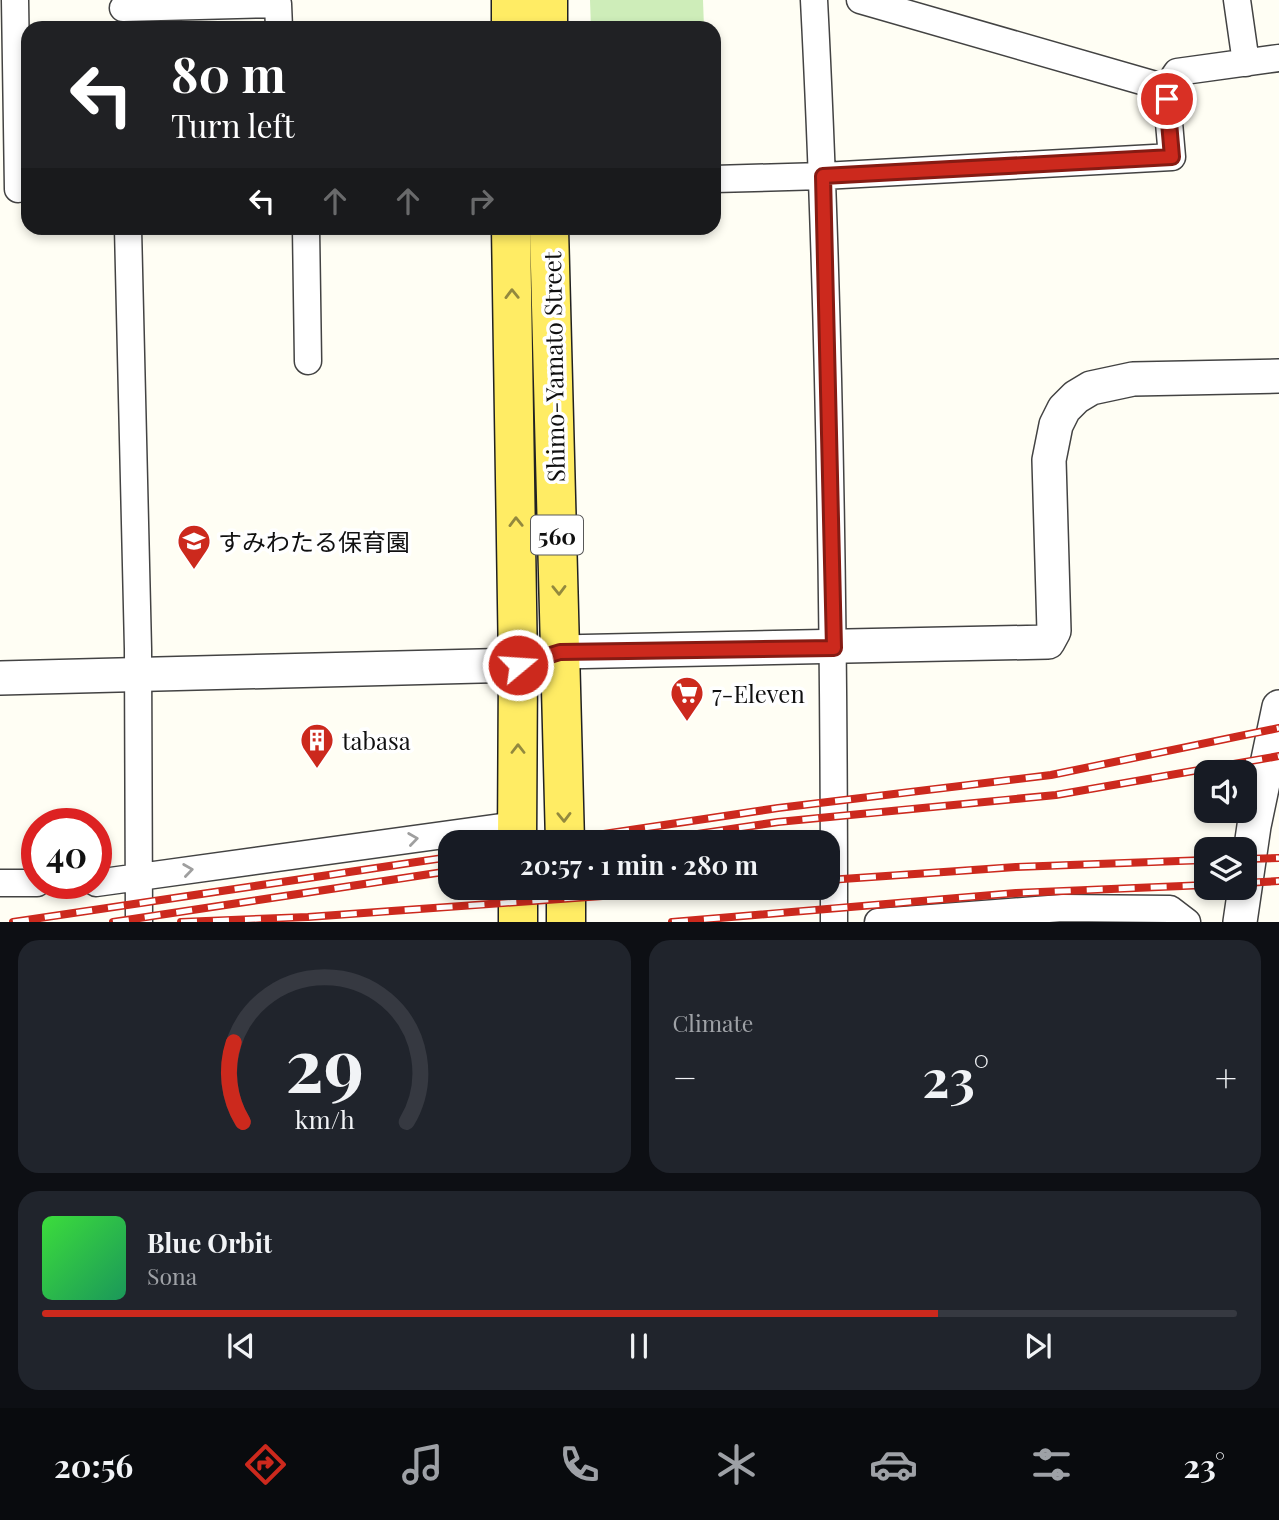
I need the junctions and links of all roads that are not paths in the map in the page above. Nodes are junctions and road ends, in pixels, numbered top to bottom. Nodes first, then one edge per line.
1 (15, 0) edge
2 (511, 0) edge
3 (548, 0) edge
4 (814, 0) edge
5 (860, 0) edge
6 (1237, 0) edge
7 (123, 12) edge
8 (279, 21) edge
9 (511, 21) edge
10 (548, 21) edge
11 (1279, 58) edge
12 (1246, 63) junction
13 (1166, 88) junction
14 (823, 176) junction
15 (721, 179) edge
16 (15, 189) edge
17 (128, 235) edge
18 (306, 235) edge
19 (511, 235) edge
20 (549, 235) edge
21 (308, 361) dead end
22 (1279, 376) edge
23 (834, 648) junction
24 (560, 652) junction
25 (518, 665) junction
26 (138, 675) junction
27 (0, 678) edge
28 (1279, 707) edge
29 (517, 830) edge
30 (565, 830) edge
31 (438, 842) edge
32 (138, 877) junction
33 (112, 882) edge
34 (0, 883) edge
35 (21, 883) edge
36 (518, 900) edge
37 (566, 900) edge
38 (139, 922) edge
39 (518, 922) edge
40 (566, 922) edge
41 (834, 922) edge
42 (878, 922) edge
43 (1187, 922) edge
44 (1240, 922) edge

1 - 16 street
2 - 9 main road
3 - 10 main road
4 - 14 street
5 - 13 street
6 - 12 street
7 - 8 street
11 - 12 street
12 - 13 street
13 - 14 street
14 - 15 street
14 - 23 street
17 - 26 street
18 - 21 street
25 -> 19 main road, Shimo-Yamato Street / 560
20 -> 24 main road, Shimo-Yamato Street / 560
22 - 23 street
23 - 24 street
23 - 41 street
24 - 25 street
24 -> 30 main road, Shimo-Yamato Street / 560
25 - 26 street
29 -> 25 main road, Shimo-Yamato Street / 560
26 - 27 street
26 - 32 street
28 - 44 street
32 -> 31 street
32 - 33 street
32 - 38 street
34 - 35 street
36 - 39 main road
37 - 40 main road
42 - 43 street

